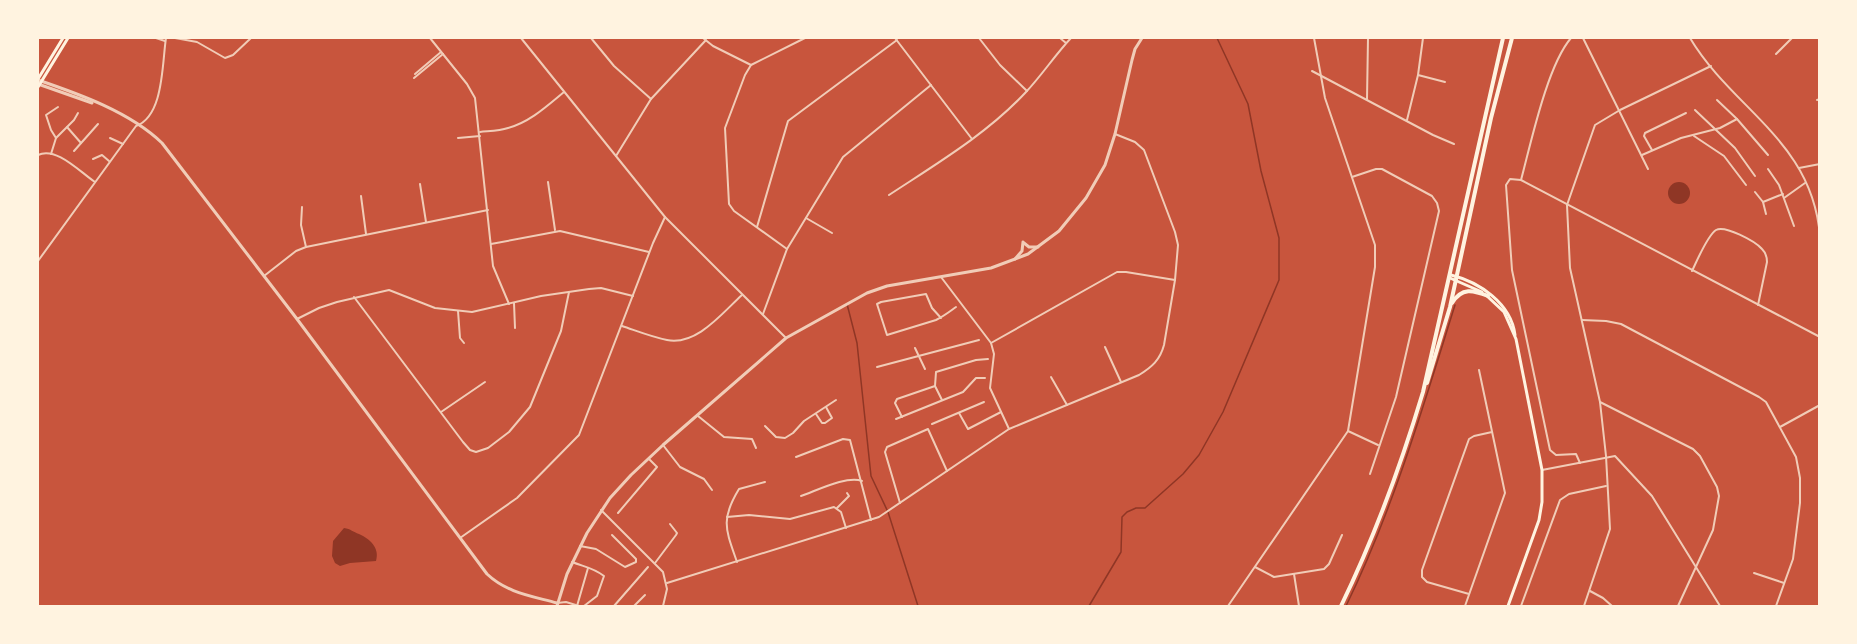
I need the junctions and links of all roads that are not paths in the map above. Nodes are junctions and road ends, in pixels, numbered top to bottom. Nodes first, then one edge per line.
1 (63, 38) edge
2 (68, 38) edge
3 (156, 38) edge
4 (175, 38) edge
5 (199, 38) edge
6 (251, 38) edge
7 (430, 38) edge
8 (520, 38) edge
9 (591, 38) edge
10 (805, 38) edge
11 (979, 38) edge
12 (1060, 38) edge
13 (1071, 38) edge
14 (1142, 38) edge
15 (1314, 38) edge
16 (1368, 38) edge
17 (1423, 38) edge
18 (1503, 38) edge
19 (1512, 38) edge
20 (1570, 38) edge
21 (1583, 38) edge
22 (1690, 38) edge
23 (1792, 38) edge
24 (165, 39) edge
25 (704, 39) edge
26 (896, 39) edge
27 (196, 42) junction
28 (1066, 43) junction
29 (442, 53) junction
30 (1776, 54) dead end
31 (751, 65) junction
32 (1710, 66) junction
33 (1312, 71) dead end
34 (1418, 75) junction
35 (414, 76) dead end
36 (1320, 76) junction
37 (1445, 82) dead end
38 (38, 83) edge
39 (931, 86) junction
40 (1027, 91) junction
41 (564, 92) junction
42 (651, 99) junction
43 (1367, 99) junction
44 (1717, 100) dead end
45 (58, 107) dead end
46 (1620, 110) junction
47 (1695, 110) dead end
48 (78, 113) dead end
49 (1686, 113) dead end
50 (1737, 119) junction
51 (1407, 120) junction
52 (98, 123) dead end
53 (141, 124) junction
54 (67, 127) junction
55 (1715, 129) junction
56 (480, 134) junction
57 (1115, 134) junction
58 (1693, 135) junction
59 (56, 138) junction
60 (110, 138) dead end
61 (458, 138) dead end
62 (972, 139) junction
63 (81, 143) junction
64 (123, 144) junction
65 (1454, 144) dead end
66 (1652, 150) junction
67 (74, 151) dead end
68 (51, 154) junction
69 (38, 155) edge
70 (1642, 155) junction
71 (1768, 155) dead end
72 (616, 157) junction
73 (93, 159) dead end
74 (110, 161) junction
75 (1820, 164) edge
76 (1798, 168) junction
77 (1648, 169) dead end
78 (1768, 169) dead end
79 (1755, 176) dead end
80 (1352, 177) junction
81 (1521, 180) junction
82 (95, 182) junction
83 (548, 182) dead end
84 (1805, 183) junction
85 (420, 184) dead end
86 (1746, 184) dead end
87 (1755, 192) dead end
88 (889, 195) dead end
89 (361, 196) dead end
90 (1783, 196) junction
91 (1763, 202) junction
92 (1567, 205) junction
93 (302, 207) dead end
94 (488, 210) junction
95 (1766, 214) dead end
96 (665, 217) junction
97 (806, 218) junction
98 (426, 222) junction
99 (1794, 226) dead end
100 (757, 227) junction
101 (555, 231) junction
102 (832, 233) dead end
103 (366, 234) junction
104 (1820, 237) edge
105 (491, 244) junction
106 (306, 247) junction
107 (1039, 248) junction
108 (787, 249) junction
109 (650, 252) junction
110 (38, 261) edge
111 (1014, 261) junction
112 (1692, 271) junction
113 (264, 276) junction
114 (940, 277) junction
115 (1450, 277) junction
116 (1456, 278) junction
117 (1175, 280) junction
118 (569, 292) junction
119 (743, 294) junction
120 (633, 296) junction
121 (1488, 296) junction
122 (354, 297) junction
123 (513, 303) junction
124 (509, 304) junction
125 (1758, 305) junction
126 (956, 307) dead end
127 (1450, 307) junction
128 (458, 311) junction
129 (763, 314) junction
130 (941, 318) junction
131 (297, 319) junction
132 (1582, 320) junction
133 (622, 326) junction
134 (515, 328) dead end
135 (1820, 337) edge
136 (786, 338) junction
137 (1516, 339) junction
138 (979, 340) dead end
139 (464, 343) dead end
140 (991, 343) junction
141 (1105, 347) dead end
142 (915, 348) dead end
143 (919, 356) junction
144 (988, 359) dead end
145 (877, 367) dead end
146 (925, 369) dead end
147 (1479, 370) dead end
148 (1051, 377) dead end
149 (985, 378) dead end
150 (485, 382) dead end
151 (1121, 382) junction
152 (935, 386) junction
153 (1423, 392) junction
154 (836, 400) dead end
155 (942, 400) junction
156 (984, 402) dead end
157 (1600, 402) junction
158 (1067, 405) junction
159 (1820, 405) edge
160 (826, 407) junction
161 (441, 412) junction
162 (1001, 412) junction
163 (959, 413) junction
164 (816, 414) junction
165 (697, 415) junction
166 (902, 417) junction
167 (896, 419) dead end
168 (932, 424) dead end
169 (765, 426) dead end
170 (1780, 427) junction
171 (1009, 429) junction
172 (1348, 431) junction
173 (1492, 432) junction
174 (663, 445) junction
175 (1379, 445) junction
176 (756, 448) dead end
177 (1606, 456) junction
178 (795, 457) dead end
179 (649, 459) junction
180 (1580, 463) junction
181 (1542, 470) junction
182 (947, 471) junction
183 (1370, 474) dead end
184 (862, 481) junction
185 (765, 482) dead end
186 (1607, 486) junction
187 (712, 490) dead end
188 (847, 493) dead end
189 (801, 496) dead end
190 (900, 503) junction
191 (837, 508) junction
192 (601, 510) junction
193 (618, 513) dead end
194 (727, 517) junction
195 (871, 520) junction
196 (670, 524) dead end
197 (846, 528) junction
198 (612, 535) dead end
199 (1342, 535) dead end
200 (460, 538) junction
201 (580, 546) junction
202 (572, 562) junction
203 (736, 562) junction
204 (655, 563) junction
205 (648, 567) dead end
206 (1255, 567) junction
207 (588, 568) junction
208 (1696, 568) junction
209 (1755, 573) dead end
210 (1294, 574) junction
211 (667, 583) junction
212 (1784, 583) junction
213 (1590, 590) junction
214 (1470, 594) junction
215 (645, 595) dead end
216 (557, 604) edge
217 (577, 606) edge
218 (584, 606) edge
219 (614, 606) edge
220 (634, 606) edge
221 (663, 606) edge
222 (1228, 606) edge
223 (1299, 606) edge
224 (1341, 606) edge
225 (1465, 606) edge
226 (1508, 606) edge
227 (1521, 606) edge
228 (1584, 606) edge
229 (1612, 606) edge
230 (1678, 606) edge
231 (1720, 606) edge
232 (1776, 606) edge

1 - 38 main road
2 - 38 main road
3 - 24 street
4 - 27 street
5 - 27 street
6 - 27 street
7 - 29 street
8 - 41 street
9 - 42 street
10 - 31 street
11 - 40 street
12 - 28 street
13 - 28 street
14 - 57 street
15 - 36 street
16 - 43 street
17 - 34 street
18 - 115 main road
19 - 116 main road
20 - 81 street
21 - 46 street
22 - 32 street
23 - 30 street
24 - 53 street
25 - 31 street
25 - 42 street
26 - 39 street
26 - 100 street
28 - 40 street
29 - 35 street
29 - 56 street
31 - 100 street
32 - 46 street
32 - 76 street
33 - 36 street
34 - 37 street
34 - 51 street
36 - 43 street
36 - 80 street
38 - 53 street
39 - 62 street
39 - 97 street
40 - 62 street
41 - 56 street
41 - 72 street
42 - 72 street
43 - 51 street
44 - 50 street
45 - 59 street
46 - 70 street
46 - 92 street
47 - 55 street
48 - 54 street
49 - 66 street
50 - 55 street
50 - 71 street
51 - 65 street
52 - 63 street
53 - 64 street
53 - 113 street
54 - 59 street
54 - 63 street
55 - 58 street
55 - 79 street
56 - 61 street
56 - 94 street
57 - 107 street
57 - 117 street
58 - 66 street
58 - 86 street
59 - 68 street
60 - 64 street
62 - 88 street
63 - 67 street
64 - 74 street
66 - 70 street
68 - 69 street
68 - 82 street
70 - 77 street
72 - 96 street
73 - 74 street
74 - 82 street
75 - 76 street
76 - 84 street
78 - 90 street
80 - 172 street
80 - 175 street
81 - 92 street
81 - 180 street
82 - 110 street
83 - 101 street
84 - 90 street
84 - 104 street
85 - 98 street
87 - 91 street
89 - 103 street
90 - 91 street
90 - 99 street
91 - 95 street
92 - 112 street
92 - 132 street
93 - 106 street
94 - 98 street
94 - 105 street
96 - 109 street
96 - 119 street
97 - 102 street
97 - 108 street
98 - 103 street
100 - 108 street
101 - 105 street
101 - 109 street
103 - 106 street
105 - 124 street
106 - 113 street
107 - 111 street
107 - 111 street
108 - 129 street
109 - 120 street
111 - 114 street
112 - 125 street
112 - 125 street
113 - 131 street
114 - 136 street
114 - 140 street
115 - 116 main road
115 - 153 main road
116 - 121 main road
116 - 127 main road
116 - 137 main road
117 - 140 street
117 - 151 street
118 - 120 street
118 - 123 street
118 - 161 street
119 - 129 street
119 - 133 street
120 - 133 street
121 - 127 main road
121 - 137 main road
122 - 128 street
122 - 131 street
122 - 161 street
123 - 124 street
123 - 134 street
124 - 128 street
125 - 135 street
126 - 130 street
127 - 153 main road
128 - 139 street
129 - 136 street
130 - 130 street
131 - 200 street
132 - 157 street
132 - 170 street
133 - 200 street
136 - 165 street
137 - 181 main road
138 - 143 street
140 - 162 street
141 - 151 street
142 - 143 street
143 - 145 street
143 - 146 street
144 - 152 street
147 - 173 street
148 - 158 street
149 - 155 street
150 - 161 street
151 - 158 street
152 - 155 street
152 - 166 street
153 - 224 main road
154 - 160 street
155 - 166 street
156 - 163 street
157 - 177 street
157 - 208 street
158 - 171 street
159 - 170 street
160 - 164 street
160 - 164 street
162 - 163 street
162 - 171 street
163 - 168 street
164 - 169 street
165 - 174 street
165 - 176 street
166 - 167 street
170 - 212 street
171 - 182 street
172 - 175 street
172 - 206 street
173 - 214 street
173 - 214 street
174 - 179 street
174 - 187 street
175 - 183 street
177 - 180 street
177 - 186 street
177 - 208 street
178 - 184 street
179 - 192 street
179 - 193 street
180 - 181 street
181 - 226 main road
182 - 190 street
182 - 190 street
184 - 189 street
184 - 195 street
185 - 194 street
186 - 213 street
186 - 227 street
188 - 191 street
190 - 195 street
191 - 194 street
191 - 197 street
192 - 201 street
192 - 204 street
194 - 203 street
195 - 197 street
196 - 204 street
197 - 203 street
198 - 201 street
199 - 210 street
200 - 216 street
201 - 202 street
202 - 207 street
202 - 216 street
203 - 211 street
204 - 211 street
205 - 219 street
206 - 210 street
206 - 222 street
207 - 217 street
207 - 218 street
208 - 230 street
208 - 231 street
209 - 212 street
210 - 223 street
211 - 221 street
212 - 232 street
213 - 228 street
213 - 229 street
214 - 225 street
215 - 220 street
216 - 217 street

